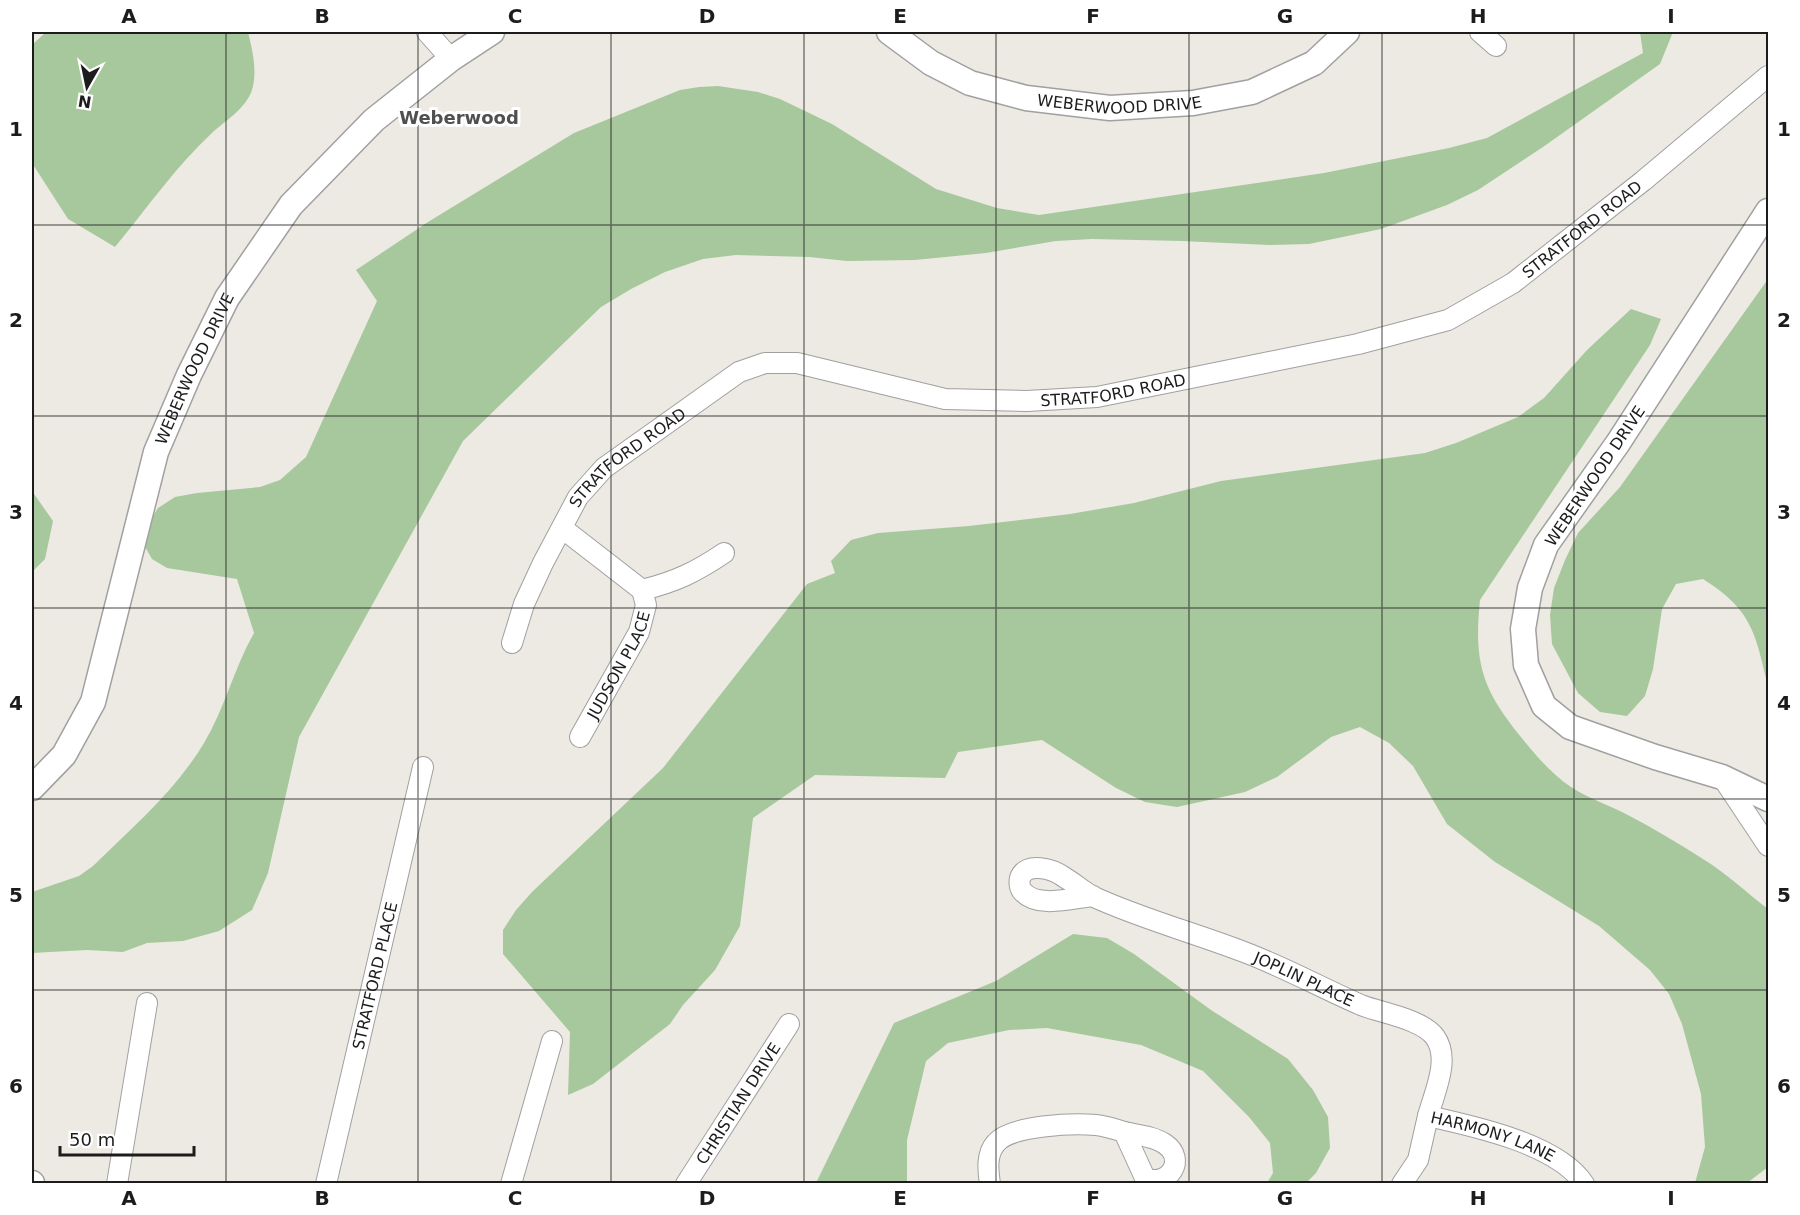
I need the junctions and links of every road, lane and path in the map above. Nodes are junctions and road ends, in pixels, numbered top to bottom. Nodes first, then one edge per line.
1 (427, 32) edge
2 (492, 32) edge
3 (889, 32) edge
4 (1347, 32) edge
5 (1480, 32) edge
6 (1496, 46) dead end
7 (451, 59) junction
8 (1768, 76) edge
9 (1768, 211) edge
10 (562, 528) junction
11 (724, 553) dead end
12 (642, 590) junction
13 (512, 643) dead end
14 (580, 737) dead end
15 (423, 767) dead end
16 (1722, 777) junction
17 (32, 788) edge
18 (1768, 798) edge
19 (1768, 846) edge
20 (1093, 896) dead end
21 (147, 1003) dead end
22 (789, 1024) dead end
23 (552, 1041) dead end
24 (1428, 1116) junction
25 (1124, 1131) dead end
26 (117, 1184) edge
27 (326, 1184) edge
28 (511, 1184) edge
29 (686, 1184) edge
30 (990, 1184) edge
31 (1402, 1184) edge
32 (1584, 1184) edge

1 - 7 street
2 - 7 street, WEBERWOOD DRIVE
3 - 4 street, WEBERWOOD DRIVE
5 - 6 street
7 - 17 street, WEBERWOOD DRIVE
8 - 10 street, STRATFORD ROAD
9 - 16 street, WEBERWOOD DRIVE
10 - 12 street
10 - 13 street, STRATFORD ROAD
11 - 12 street
12 - 14 street, JUDSON PLACE
15 - 27 street, STRATFORD PLACE
16 - 18 street, WEBERWOOD DRIVE
16 - 19 street
20 - 24 street, JOPLIN PLACE
21 - 26 street
22 - 29 street, CHRISTIAN DRIVE
23 - 28 street
24 - 31 street, HARMONY LANE
24 - 32 street, HARMONY LANE
25 - 30 street

